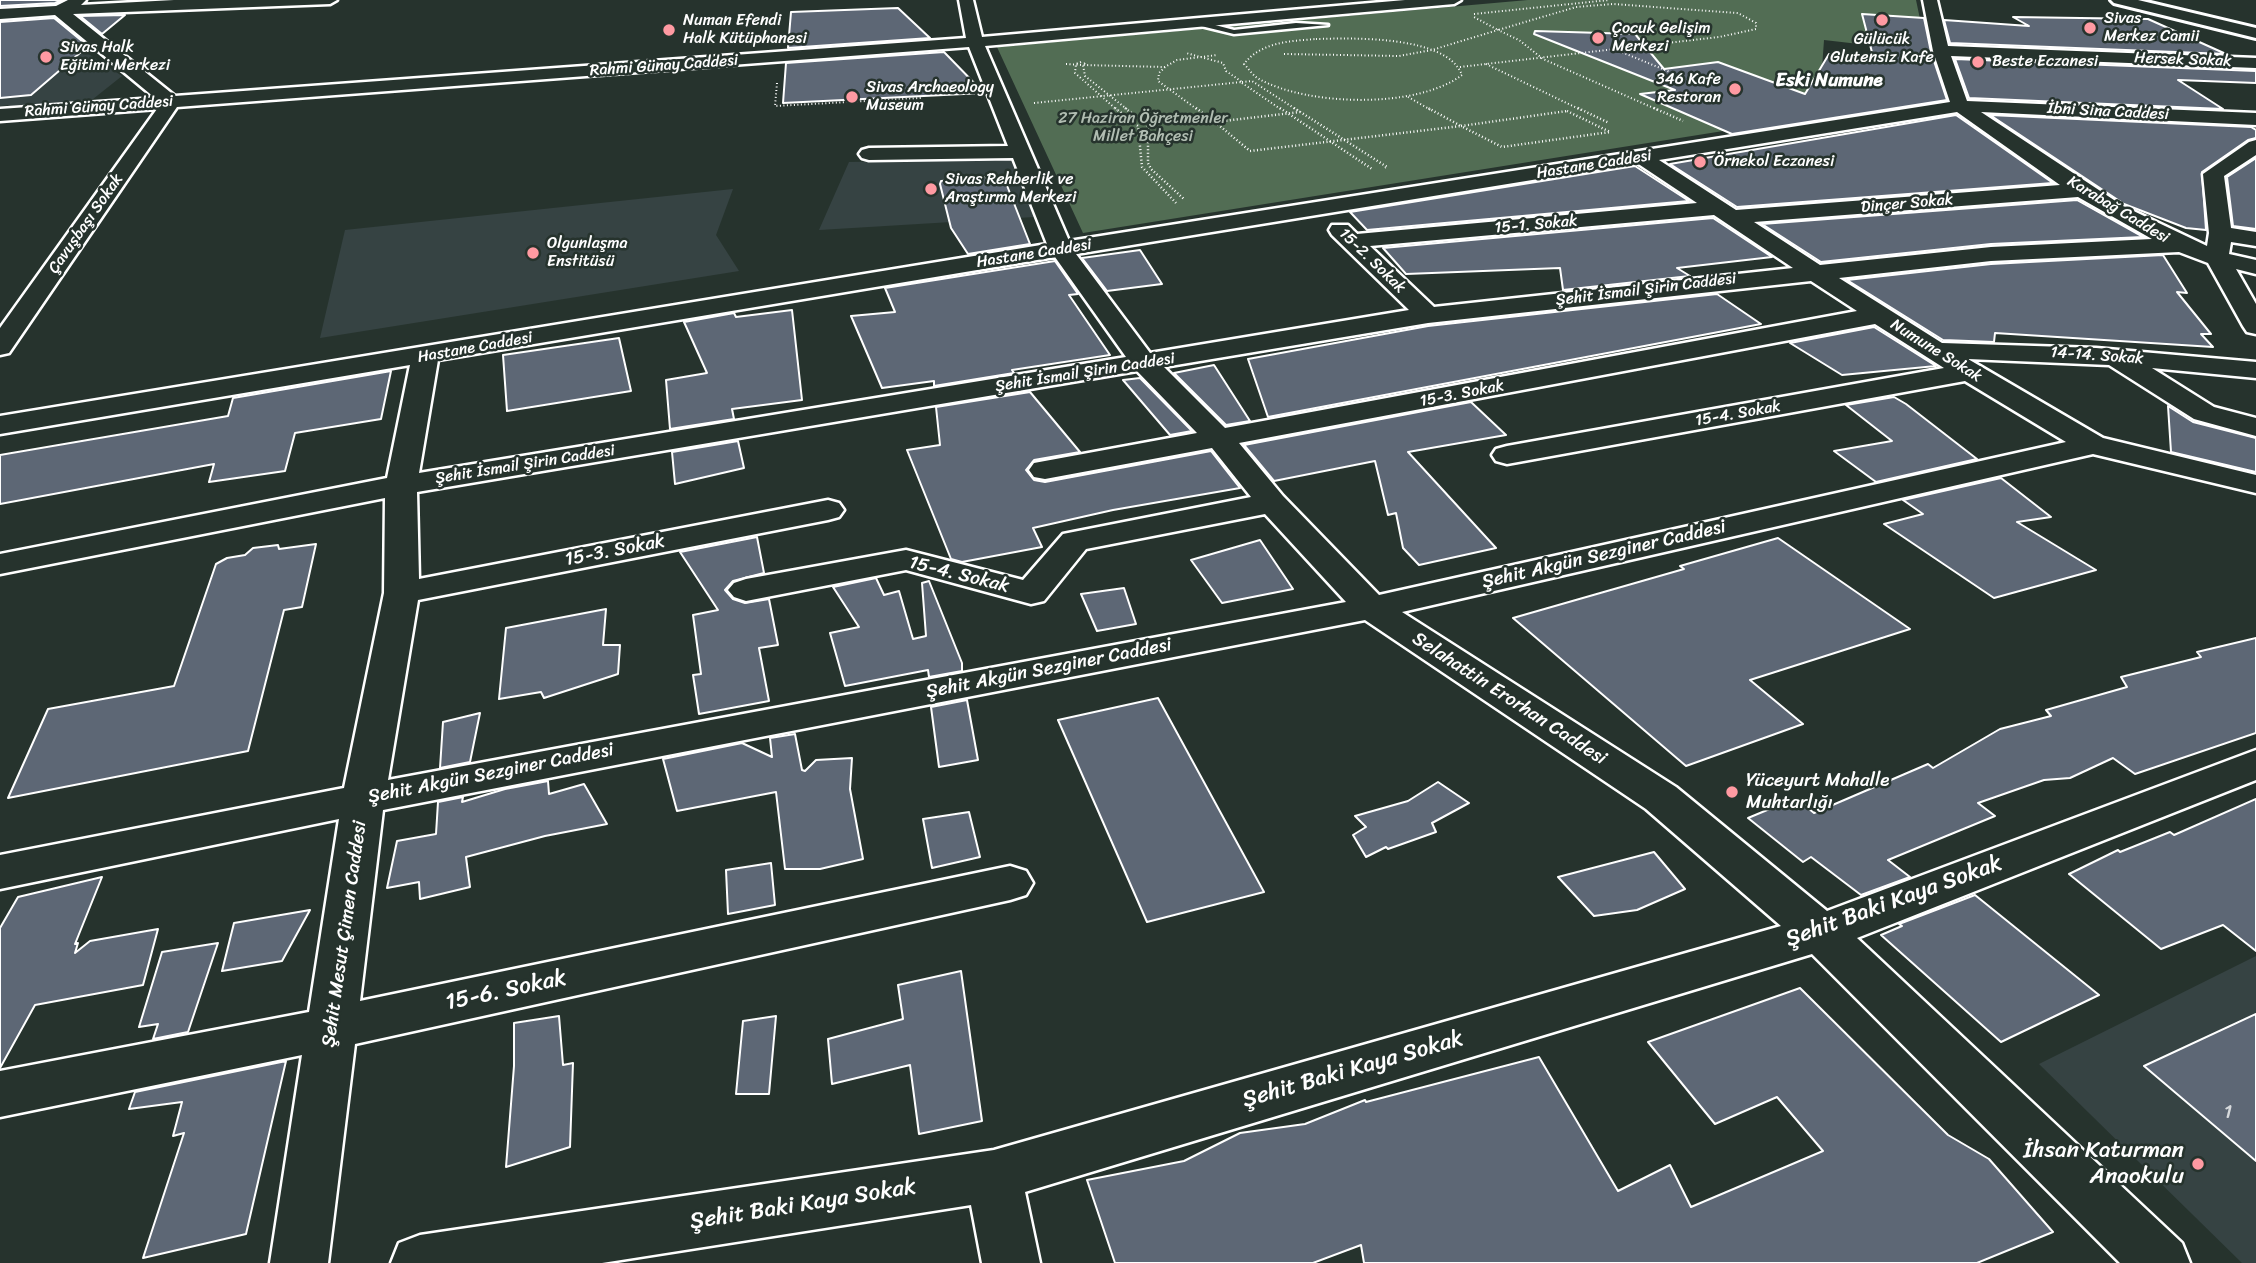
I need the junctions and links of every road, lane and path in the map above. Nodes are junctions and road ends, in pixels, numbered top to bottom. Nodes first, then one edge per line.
1 (79, 0) edge
2 (330, 0) edge
3 (966, 0) edge
4 (1454, 0) edge
5 (1609, 0) edge
6 (1930, 0) edge
7 (2119, 0) edge
8 (2151, 0) edge
9 (202, 1) edge
10 (150, 3) edge
11 (60, 11) junction
12 (0, 15) edge
13 (1461, 17) dead end
14 (1200, 23) junction
15 (1324, 25) dead end
16 (2256, 26) edge
17 (1498, 30) junction
18 (2256, 33) edge
19 (975, 42) junction
20 (1617, 50) junction
21 (1432, 51) junction
22 (1941, 51) junction
23 (1179, 52) dead end
24 (1254, 52) junction
25 (1263, 53) dead end
26 (1282, 54) dead end
27 (1200, 56) junction
28 (1096, 58) dead end
29 (1543, 59) junction
30 (1084, 60) dead end
31 (2256, 63) edge
32 (1485, 64) junction
33 (1083, 65) junction
34 (1460, 67) junction
35 (1165, 68) junction
36 (1259, 80) junction
37 (1252, 81) junction
38 (777, 82) dead end
39 (1242, 82) junction
40 (1699, 84) dead end
41 (1170, 90) junction
42 (1111, 96) junction
43 (1408, 96) junction
44 (1102, 97) junction
45 (921, 98) dead end
46 (172, 102) junction
47 (1002, 106) junction
48 (1960, 106) junction
49 (1301, 112) junction
50 (1287, 114) junction
51 (0, 115) edge
52 (2256, 119) edge
53 (1215, 122) junction
54 (1609, 123) dead end
55 (1461, 125) junction
56 (1347, 140) junction
57 (1329, 141) junction
58 (1735, 143) junction
59 (2256, 146) edge
60 (1021, 152) junction
61 (869, 154) dead end
62 (1643, 158) junction
63 (2081, 190) junction
64 (1192, 202) dead end
65 (1187, 205) dead end
66 (1316, 208) junction
67 (1726, 213) junction
68 (2220, 233) junction
69 (2256, 239) edge
70 (1353, 241) junction
71 (2178, 245) junction
72 (1061, 249) junction
73 (2217, 258) junction
74 (2256, 267) edge
75 (1815, 271) junction
76 (1428, 315) junction
77 (1879, 315) junction
78 (2256, 326) edge
79 (0, 347) edge
80 (1937, 351) junction
81 (2112, 355) junction
82 (425, 356) junction
83 (1144, 363) junction
84 (2256, 370) edge
85 (1969, 372) junction
86 (0, 425) edge
87 (2256, 427) edge
88 (1220, 439) junction
89 (2093, 445) junction
90 (1507, 456) dead end
91 (1045, 470) dead end
92 (2256, 484) edge
93 (401, 485) junction
94 (1272, 503) junction
95 (828, 510) dead end
96 (0, 564) edge
97 (747, 590) dead end
98 (402, 593) junction
99 (1371, 608) junction
100 (2246, 774) edge
101 (363, 799) junction
102 (0, 872) edge
103 (1010, 883) dead end
104 (1821, 933) junction
105 (333, 1028) junction
106 (0, 1094) edge
107 (994, 1175) junction
108 (299, 1263) edge
109 (420, 1263) edge
110 (1011, 1263) edge
111 (2161, 1263) edge

1 - 11 street
2 - 9 street
3 - 19 street, Selahattin Erorhan Caddesi
4 - 14 street, Rahmi Günay Caddesi
5 - 13 path
6 - 22 street
7 - 18 street
8 - 16 street
9 - 10 street
10 - 11 street
11 - 12 street
11 - 46 street
14 - 15 lane
14 - 19 street, Rahmi Günay Caddesi
17 - 20 path
17 - 21 path
17 - 29 path
19 - 46 street, Rahmi Günay Caddesi
19 - 47 street, Selahattin Erorhan Caddesi
20 - 29 path
20 - 40 path
21 - 24 path
21 - 26 path
21 - 34 path
22 - 31 street, Hersek Sokak
22 - 48 street
23 - 27 path
24 - 25 path
24 - 36 path
27 - 35 path
27 - 39 path
28 - 33 path
29 - 32 path
29 - 58 path
30 - 44 path
32 - 34 path
32 - 54 path
33 - 35 path
33 - 42 path
34 - 43 path
35 - 41 path
36 - 37 path
36 - 43 path
37 - 39 path
37 - 49 path
38 - 45 path
39 - 41 path
39 - 50 path
41 - 42 path
41 - 53 path
42 - 44 path
42 - 64 path
43 - 55 path
44 - 47 path
44 - 65 path
46 - 51 street, Rahmi Günay Caddesi
46 - 79 street, Çavuşbaşı Sokak
47 - 60 street, Selahattin Erorhan Caddesi
48 - 52 street, İbni Sina Caddesi
48 - 58 street, Hastane Caddesi
48 - 63 street, Karabağ Caddesi
49 - 50 path
49 - 56 path
50 - 53 path
50 - 57 path
53 - 57 path
55 - 55 path
55 - 56 path
56 - 57 path
56 - 57 path
58 - 62 street, Hastane Caddesi
59 - 68 street
60 - 61 street
60 - 72 street, Selahattin Erorhan Caddesi
62 - 66 street, Hastane Caddesi
62 - 67 street, Numune Sokak
63 - 67 street, Dinçer Sokak
63 - 71 street, Karabağ Caddesi
66 - 70 street, 15-2. Sokak
66 - 72 street, Hastane Caddesi
67 - 70 street, 15-1. Sokak
67 - 75 street, Numune Sokak
68 - 69 street
68 - 73 street
70 - 76 street, 15-2. Sokak
71 - 73 street, Karabağ Caddesi
71 - 75 street, Şehit İsmail Şirin Caddesi
72 - 82 street, Hastane Caddesi
72 - 83 street, Selahattin Erorhan Caddesi
73 - 74 street, Karabağ Caddesi
73 - 78 street
75 - 76 street, Şehit İsmail Şirin Caddesi
75 - 77 street, Numune Sokak
76 - 83 street, Şehit İsmail Şirin Caddesi
77 - 80 street, Numune Sokak
77 - 88 street, 15-3. Sokak
80 - 81 street, 14-14. Sokak
80 - 85 street, Numune Sokak
81 - 84 street, 14-14. Sokak
81 - 87 street
82 - 86 street, Hastane Caddesi
82 - 93 street, Şehit Mesut Çimen Caddesi
83 - 88 street, Selahattin Erorhan Caddesi
83 - 93 street, Şehit İsmail Şirin Caddesi
85 - 89 street, Numune Sokak
85 - 90 street, 15-4. Sokak
88 - 91 street, 15-3. Sokak
88 - 94 street, Selahattin Erorhan Caddesi
89 - 92 street, Numune Sokak
89 - 99 street, Şehit Akgün Sezginer Caddesi
93 - 96 street, Şehit İsmail Şirin Caddesi
93 - 98 street, Şehit Mesut Çimen Caddesi
94 - 97 street, 15-4. Sokak
94 - 99 street, Selahattin Erorhan Caddesi
95 - 98 street, 15-3. Sokak
98 - 101 street, Şehit Mesut Çimen Caddesi
99 - 101 street, Şehit Akgün Sezginer Caddesi
99 - 104 street, Selahattin Erorhan Caddesi
100 - 104 street, Şehit Baki Kaya Sokak
101 - 102 street, Şehit Akgün Sezginer Caddesi
101 - 105 street, Şehit Mesut Çimen Caddesi
103 - 105 street, 15-6. Sokak
104 - 107 street, Şehit Baki Kaya Sokak
104 - 111 street, Selahattin Erorhan Caddesi
105 - 106 street, 15-6. Sokak
105 - 108 street, Şehit Mesut Çimen Caddesi
107 - 109 street, Şehit Baki Kaya Sokak
107 - 110 street

